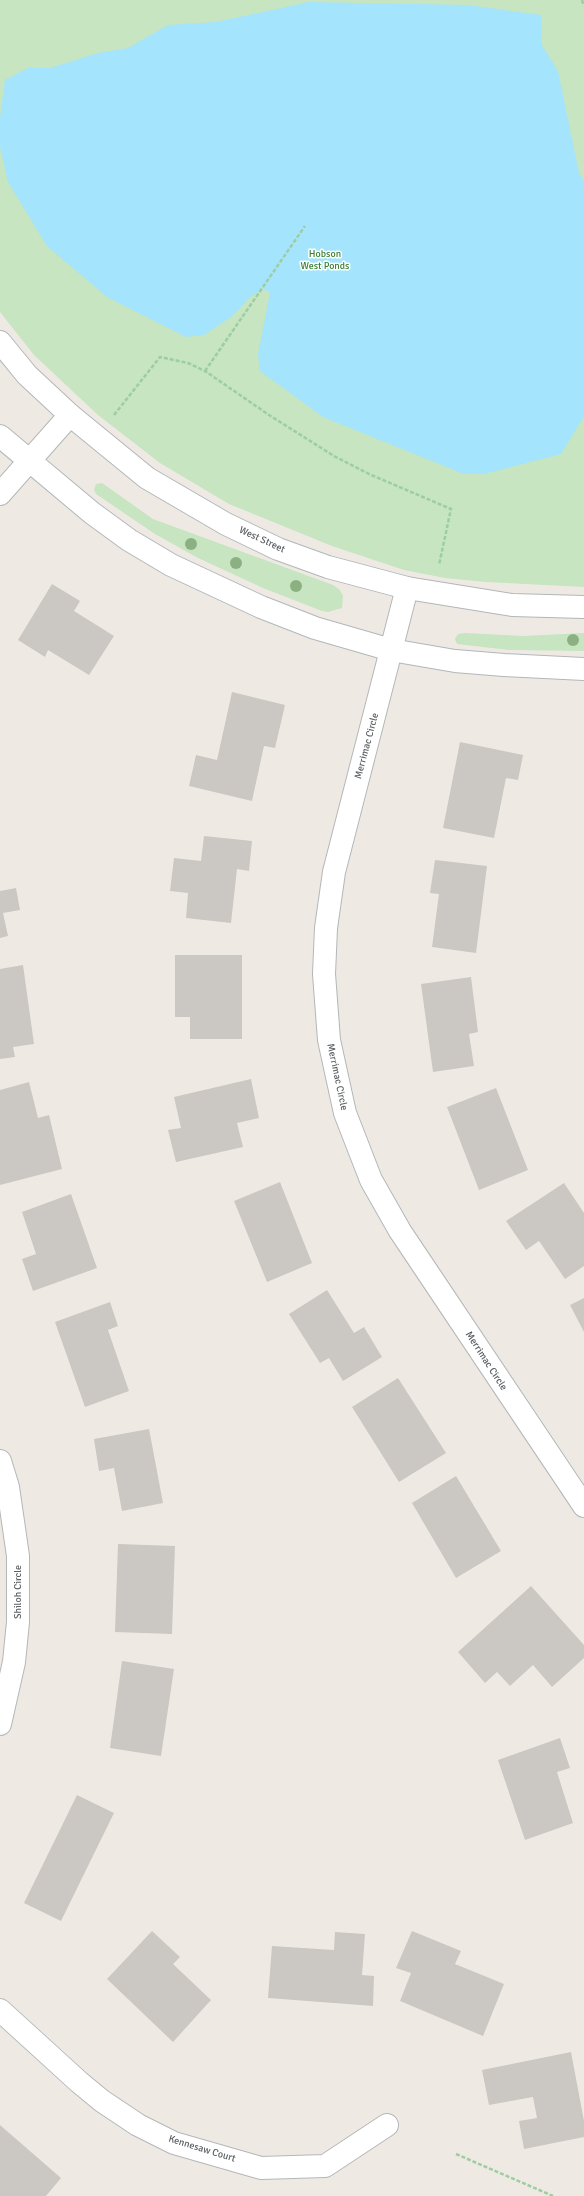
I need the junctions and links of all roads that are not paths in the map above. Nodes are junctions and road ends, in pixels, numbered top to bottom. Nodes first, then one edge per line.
1 (0, 342) edge
2 (70, 415) junction
3 (0, 436) edge
4 (29, 460) junction
5 (0, 494) edge
6 (407, 588) junction
7 (584, 606) edge
8 (392, 650) junction
9 (584, 668) edge
10 (0, 1461) edge
11 (584, 1506) edge
12 (0, 1724) edge
13 (0, 2010) edge
14 (387, 2125) dead end

1 - 2 street, West Street
2 - 4 street
2 - 6 street, West Street
3 - 4 street
4 - 5 street
4 - 8 street
6 - 7 street, West Street
6 - 8 street, Merrimac Circle
8 - 9 street
8 - 11 street, Merrimac Circle
10 - 12 street, Shiloh Circle
13 - 14 street, Kennesaw Court

